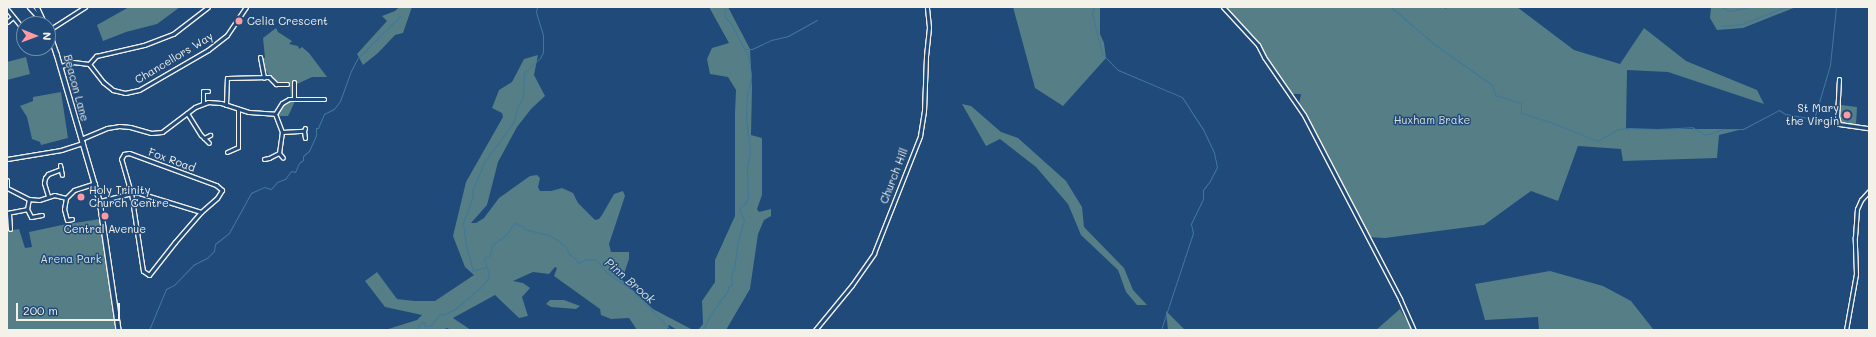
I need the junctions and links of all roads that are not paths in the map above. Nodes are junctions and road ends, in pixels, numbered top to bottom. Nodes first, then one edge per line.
1 (30, 7) edge
2 (85, 7) edge
3 (208, 7) edge
4 (246, 7) edge
5 (927, 7) edge
6 (1222, 7) edge
7 (7, 9) edge
8 (38, 16) edge
9 (13, 17) junction
10 (16, 21) edge
11 (7, 22) edge
12 (56, 25) edge
13 (56, 51) edge
14 (260, 57) dead end
15 (89, 64) junction
16 (61, 66) junction
17 (227, 73) dead end
18 (227, 78) junction
19 (264, 78) junction
20 (1838, 79) dead end
21 (294, 82) dead end
22 (287, 84) dead end
23 (208, 91) dead end
24 (308, 93) dead end
25 (294, 99) junction
26 (308, 99) junction
27 (324, 99) dead end
28 (203, 103) junction
29 (226, 105) junction
30 (238, 109) junction
31 (187, 113) junction
32 (275, 114) junction
33 (1869, 128) edge
34 (282, 132) junction
35 (210, 135) dead end
36 (204, 138) junction
37 (305, 138) dead end
38 (82, 141) junction
39 (209, 143) dead end
40 (238, 148) junction
41 (243, 151) dead end
42 (227, 152) dead end
43 (279, 153) junction
44 (264, 158) dead end
45 (283, 158) dead end
46 (7, 159) edge
47 (60, 165) dead end
48 (61, 169) junction
49 (62, 175) dead end
50 (7, 180) edge
51 (95, 183) junction
52 (7, 188) edge
53 (1869, 191) edge
54 (131, 192) junction
55 (48, 196) junction
56 (66, 198) junction
57 (29, 199) junction
58 (100, 201) junction
59 (27, 208) junction
60 (201, 212) junction
61 (8, 214) edge
62 (42, 215) dead end
63 (72, 219) dead end
64 (10, 229) dead end
65 (119, 330) edge
66 (815, 330) edge
67 (1414, 330) edge
68 (1846, 330) edge

1 - 8 street
2 - 12 street
3 - 15 street
4 - 15 street, Chancellors Way
5 - 66 street, Church Hill
6 - 67 street
7 - 9 street
9 - 10 street
9 - 11 street
13 - 16 street, Beacon Lane
14 - 19 street
15 - 16 street
16 - 38 street, Beacon Lane
17 - 18 street
18 - 19 street
18 - 29 street
19 - 22 street
20 - 33 street
21 - 25 street
23 - 28 street
24 - 26 street
25 - 26 street
25 - 32 street
26 - 27 street
28 - 29 street
28 - 31 street
29 - 30 street
30 - 32 street
30 - 40 street
31 - 36 street
31 - 38 street
32 - 34 street
34 - 37 street
34 - 43 street
35 - 36 street
36 - 39 street
38 - 46 street
38 - 51 street, Beacon Lane
40 - 41 street
40 - 42 street
43 - 44 street
43 - 45 street
47 - 48 street
48 - 49 street
48 - 55 street
50 - 52 street
51 - 56 street
51 - 58 street, Beacon Lane
52 - 57 street
53 - 68 street
54 - 58 street
54 - 60 street
54 - 60 street
54 - 60 street, Fox Road
55 - 56 street
55 - 57 street
56 - 63 street
57 - 59 street
58 - 65 street, Beacon Lane
59 - 61 street
59 - 62 street
61 - 64 street

